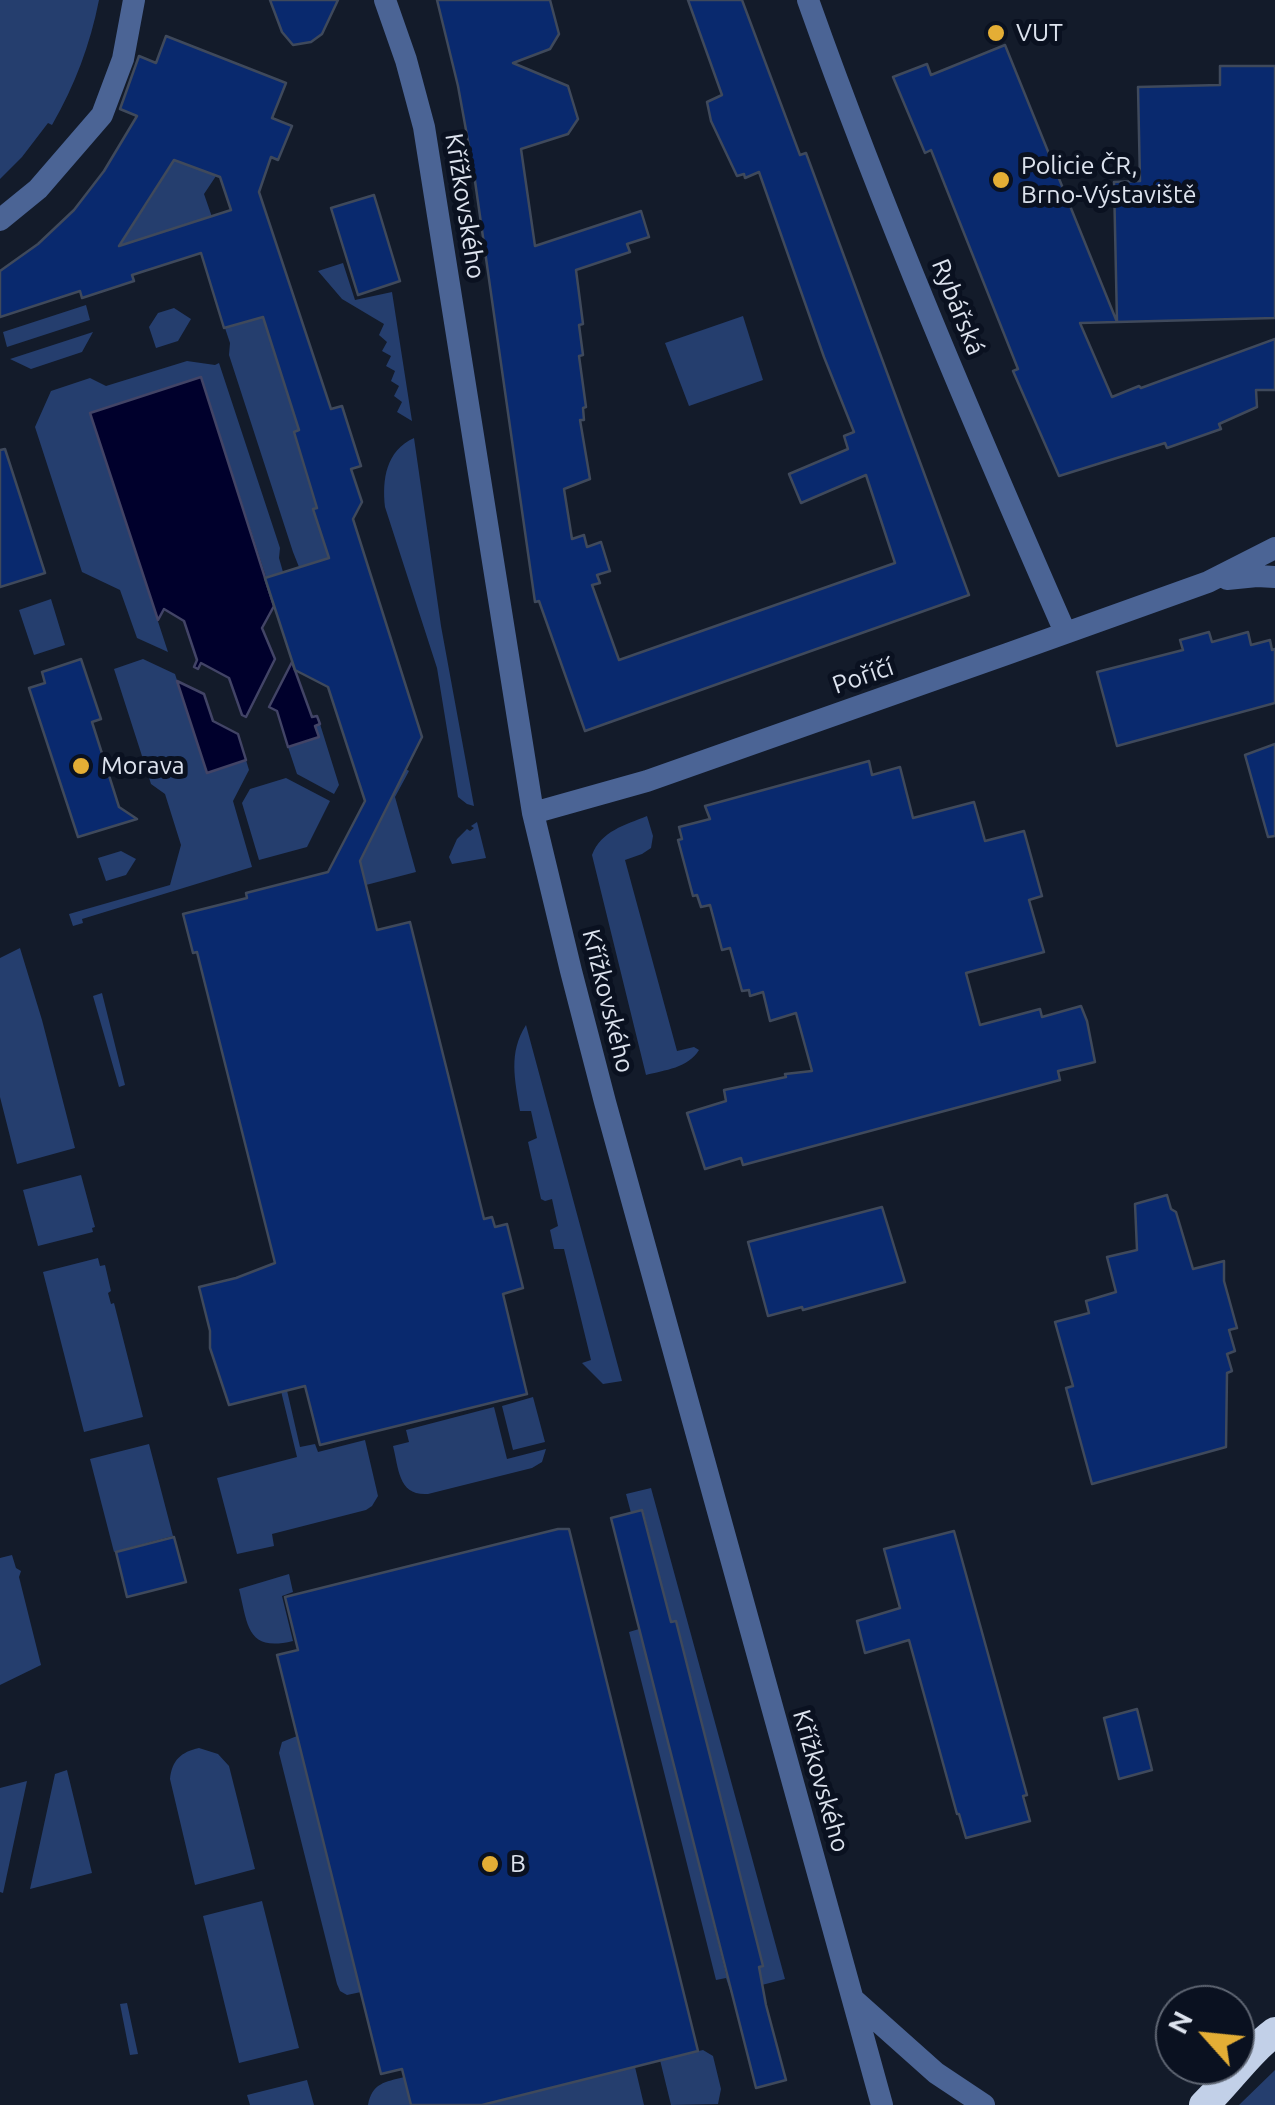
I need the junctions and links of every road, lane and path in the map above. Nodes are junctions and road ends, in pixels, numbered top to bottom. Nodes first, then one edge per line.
1 (134, 0) edge
2 (385, 0) edge
3 (808, 0) edge
4 (0, 220) edge
5 (1275, 548) edge
6 (1275, 576) edge
7 (1208, 582) junction
8 (1065, 632) junction
9 (533, 813) junction
10 (853, 1999) junction
11 (1275, 2032) edge
12 (882, 2105) edge
13 (984, 2105) edge
14 (1204, 2105) edge

1 - 4 street
2 - 9 street, Křížkovského
3 - 8 street, Rybářská
5 - 7 street, Poříčí
6 - 7 street, Poříčí
7 - 8 street, Poříčí
8 - 9 street, Poříčí
9 - 10 street, Křížkovského
10 - 12 street, Křížkovského
10 - 13 street
11 - 14 highway

